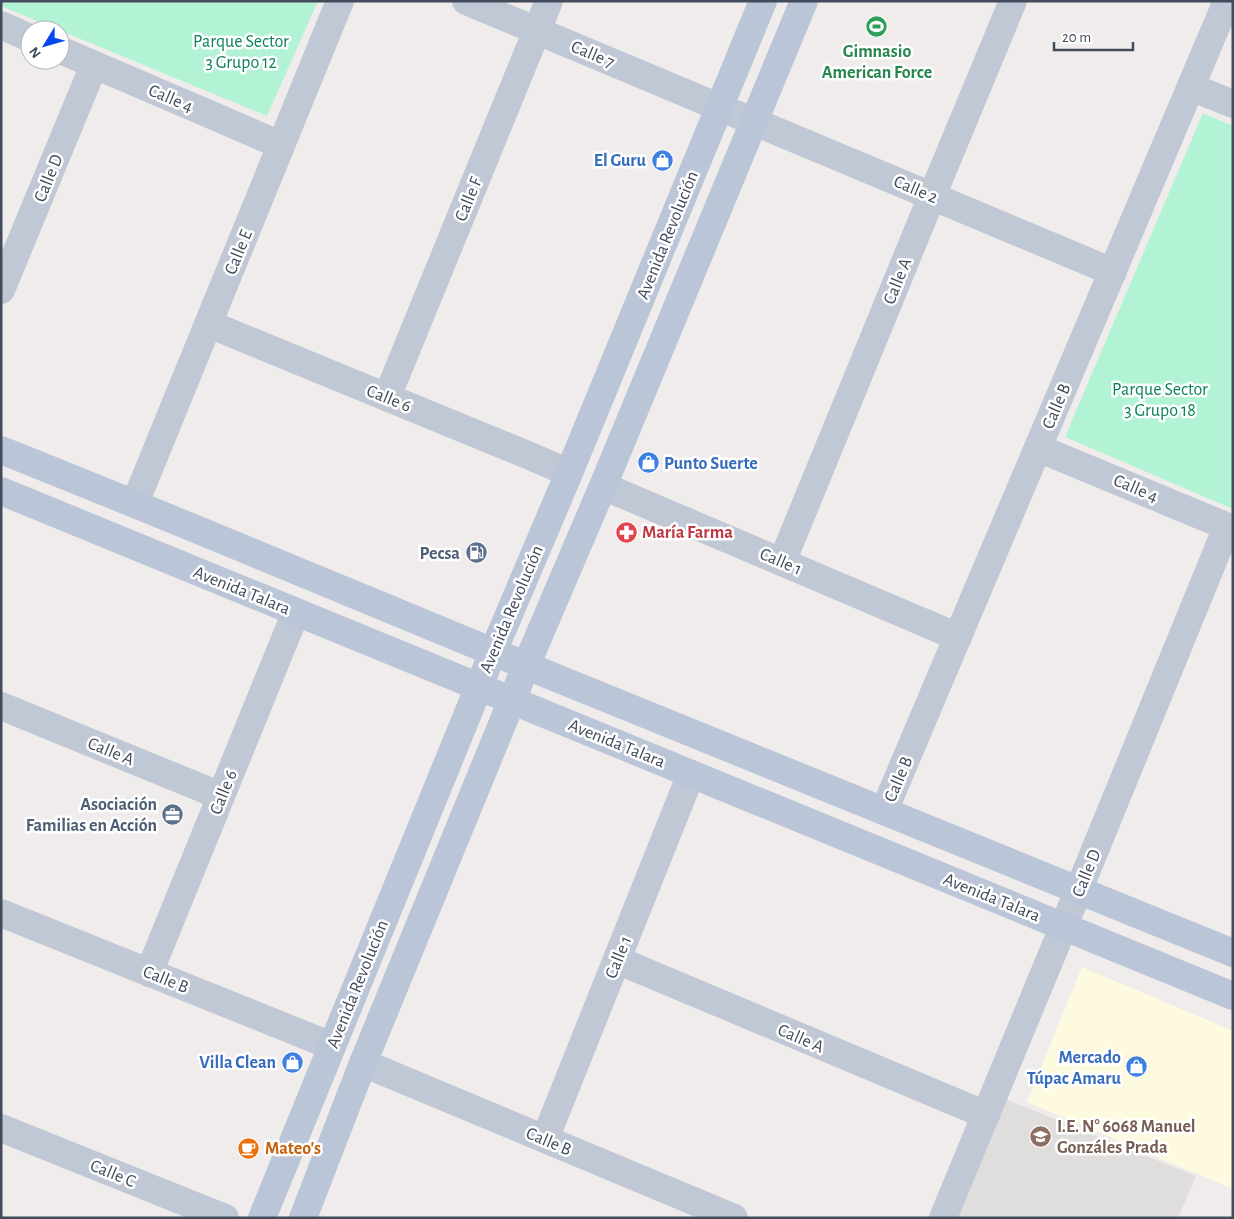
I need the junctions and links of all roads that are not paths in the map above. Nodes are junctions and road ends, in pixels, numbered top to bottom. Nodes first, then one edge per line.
1 (340, 1) edge
2 (466, 1) edge
3 (549, 1) edge
4 (763, 1) edge
5 (804, 1) edge
6 (1013, 1) edge
7 (1227, 1) edge
8 (1, 26) edge
9 (537, 31) junction
10 (20, 34) edge
11 (70, 54) edge
12 (94, 65) junction
13 (1191, 87) junction
14 (1233, 104) edge
15 (719, 107) junction
16 (754, 122) junction
17 (282, 145) junction
18 (932, 196) junction
19 (1113, 272) junction
20 (1, 290) edge
21 (209, 324) junction
22 (387, 398) junction
23 (1038, 448) junction
24 (1, 450) edge
25 (569, 473) junction
26 (603, 486) junction
27 (1, 491) edge
28 (135, 503) junction
29 (1230, 528) edge
30 (782, 562) junction
31 (296, 612) junction
32 (958, 637) junction
33 (493, 652) junction
34 (526, 666) junction
35 (478, 687) junction
36 (512, 700) junction
37 (1, 706) edge
38 (691, 774) junction
39 (221, 796) junction
40 (884, 811) junction
41 (1080, 889) junction
42 (1, 913) edge
43 (1064, 927) junction
44 (1233, 953) edge
45 (617, 960) junction
46 (150, 973) junction
47 (1233, 996) edge
48 (332, 1046) junction
49 (363, 1063) junction
50 (986, 1115) junction
51 (1, 1128) edge
52 (546, 1139) junction
53 (731, 1217) edge
54 (225, 1218) edge
55 (262, 1218) edge
56 (303, 1218) edge
57 (943, 1218) edge

1 - 17 street, Calle E
2 - 9 street, Calle 7
3 - 9 street, Calle F
4 - 15 street, Avenida Revolución
5 - 16 street, Avenida Revolución
6 - 18 street, Calle A
7 - 13 street, Calle B
8 - 10 street
9 - 15 street, Calle 7
9 - 22 street, Calle F
11 - 12 street, Calle 4
12 - 17 street, Calle 4
12 - 20 street, Calle D
13 - 14 street
13 - 19 street, Calle B
15 - 16 street, Calle 2
15 - 25 street, Avenida Revolución
16 - 18 street, Calle 2
16 - 26 street, Avenida Revolución
17 - 21 street, Calle E
18 - 19 street, Calle 2
18 - 30 street, Calle A
19 - 23 street, Calle B
21 - 22 street, Calle 6
21 - 28 street, Calle E
22 - 25 street, Calle 6
23 - 29 street, Calle 4
23 - 32 street, Calle B
24 - 28 street
25 - 33 street, Avenida Revolución
26 - 30 street, Calle 1
26 - 34 street, Avenida Revolución
27 - 31 street, Avenida Talara
28 - 33 street
29 - 41 street, Calle D
30 - 32 street, Calle 1
31 - 35 street, Avenida Talara
31 - 39 street, Calle 6
32 - 40 street, Calle B
33 - 34 street
33 - 35 street, Avenida Revolución
34 - 36 street, Avenida Revolución
34 - 40 street
35 - 36 street, Avenida Talara
35 - 48 street, Avenida Revolución
36 - 38 street, Avenida Talara
36 - 49 street, Avenida Revolución
37 - 39 street, Calle A
38 - 43 street, Avenida Talara
38 - 45 street, Calle 1
39 - 46 street, Calle 6
40 - 41 street
41 - 43 street, Calle D
41 - 44 street
42 - 46 street, Calle B
43 - 47 street, Avenida Talara
43 - 50 street, Calle D
45 - 50 street, Calle A
45 - 52 street, Calle 1
46 - 48 street, Calle B
48 - 55 street, Avenida Revolución
49 - 52 street, Calle B
49 - 56 street, Avenida Revolución
50 - 57 street, Calle D
51 - 54 street, Calle C
52 - 53 street, Calle B

